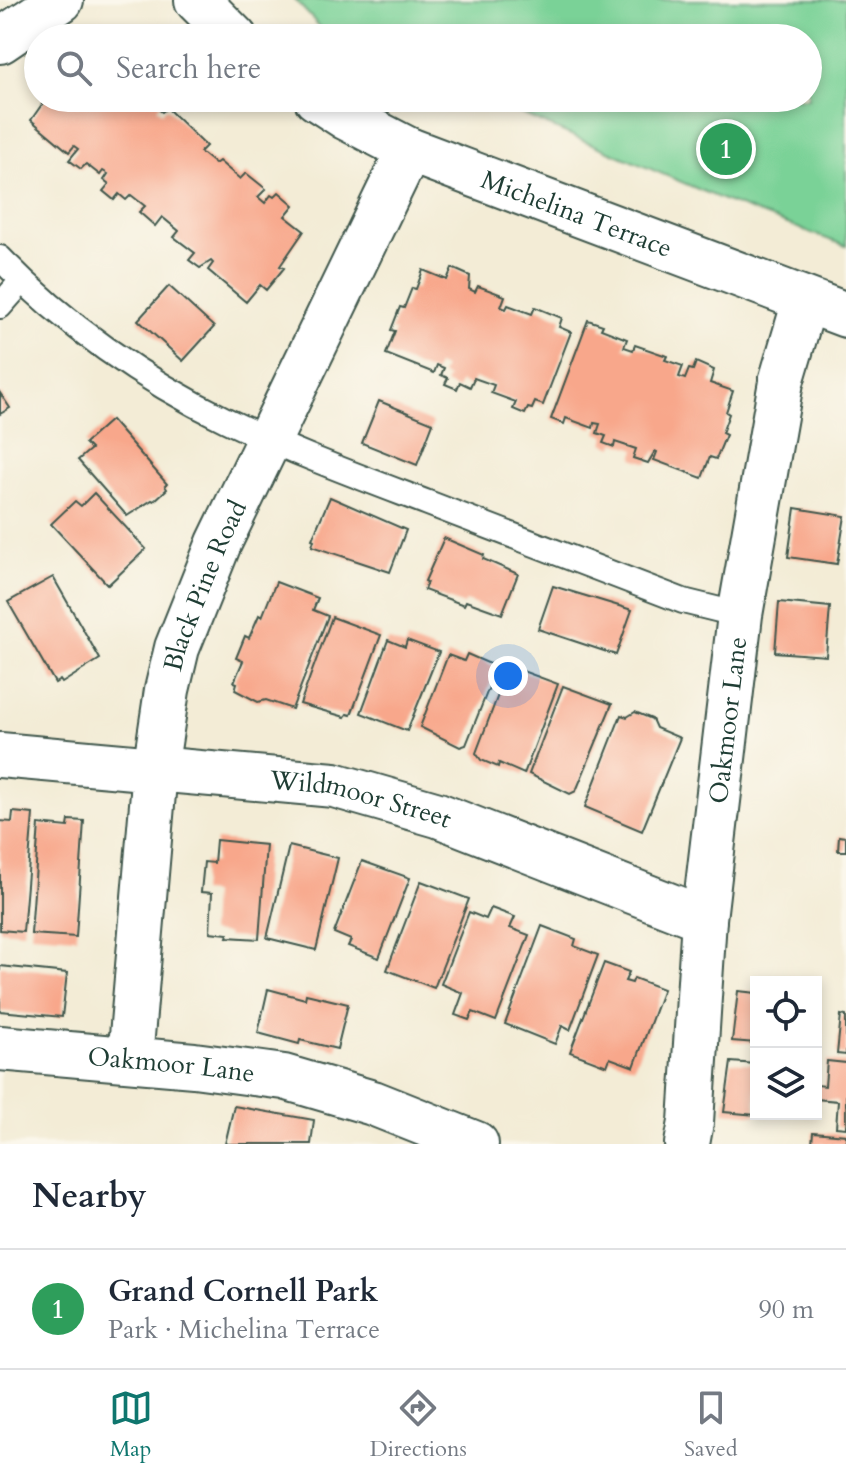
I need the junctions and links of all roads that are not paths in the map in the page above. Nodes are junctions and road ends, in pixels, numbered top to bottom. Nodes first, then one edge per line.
1 (61, 0) edge
2 (197, 0) edge
3 (25, 24) edge
4 (221, 24) edge
5 (24, 25) edge
6 (0, 41) edge
7 (338, 112) edge
8 (409, 150) junction
9 (0, 258) edge
10 (22, 281) junction
11 (805, 301) junction
12 (0, 306) edge
13 (846, 315) edge
14 (268, 440) junction
15 (740, 615) junction
16 (0, 755) edge
17 (155, 770) junction
18 (704, 919) junction
19 (0, 1048) edge
20 (130, 1059) junction
21 (476, 1144) edge
22 (687, 1144) edge

1 - 3 street
2 - 4 street
5 - 6 street
7 - 8 street, Michelina Terrace
8 - 11 street, Michelina Terrace
8 - 14 street, Black Pine Road
9 - 10 lane
10 - 12 lane
10 - 14 lane
11 - 13 street, Michelina Terrace
11 - 15 street, Oakmoor Lane
14 - 15 lane
14 - 17 street, Black Pine Road
15 - 18 street, Oakmoor Lane
16 - 17 street, Wildmoor Street
17 - 18 street, Wildmoor Street
17 - 20 street, Black Pine Road
18 - 22 street, Oakmoor Lane
19 - 20 street, Oakmoor Lane
20 - 21 street, Oakmoor Lane

